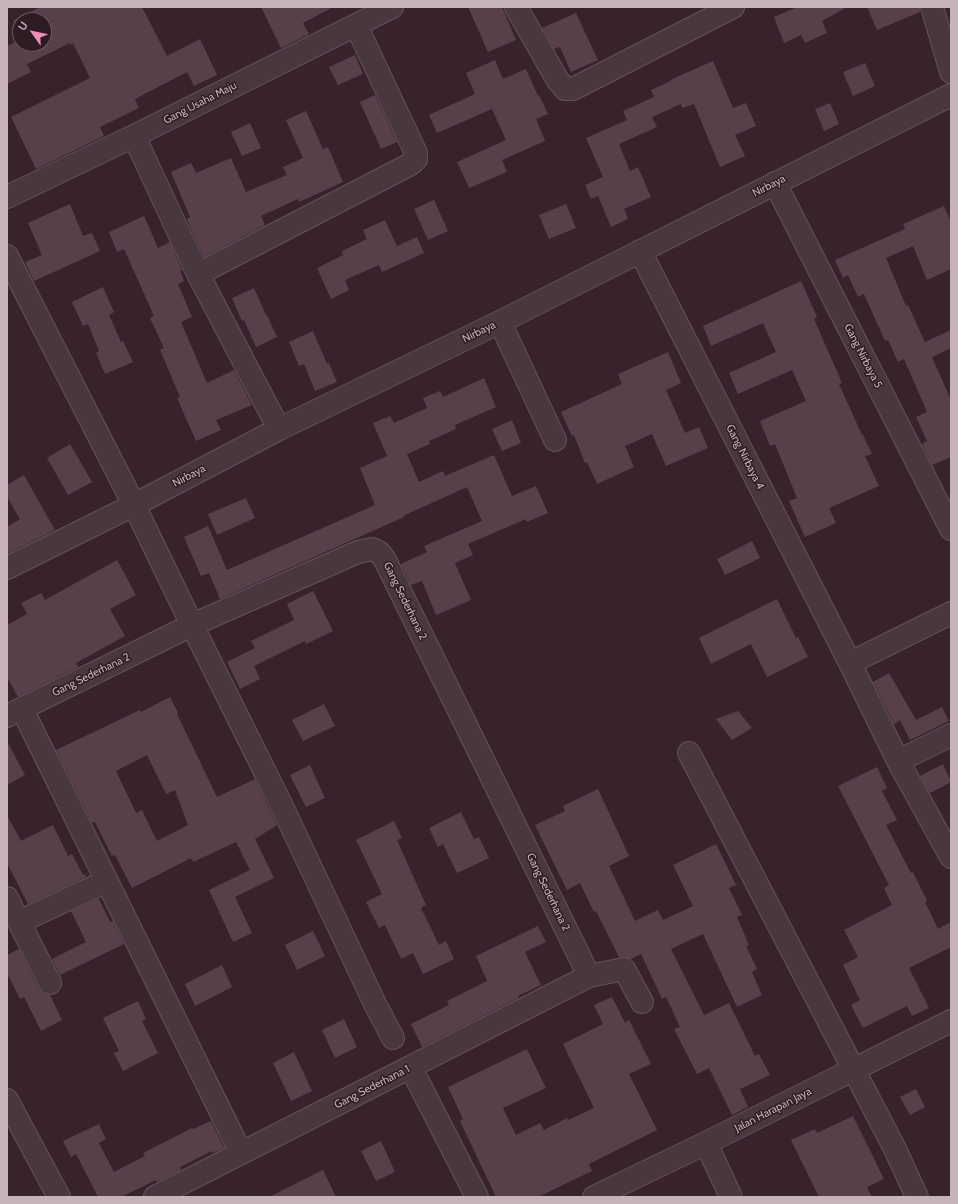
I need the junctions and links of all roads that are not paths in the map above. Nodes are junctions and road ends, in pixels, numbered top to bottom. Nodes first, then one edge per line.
1 (392, 7) edge
2 (516, 7) edge
3 (733, 7) edge
4 (932, 7) edge
5 (356, 25) junction
6 (951, 72) edge
7 (951, 94) edge
8 (134, 136) junction
9 (775, 183) junction
10 (7, 197) edge
11 (640, 251) junction
12 (7, 256) edge
13 (198, 274) junction
14 (500, 322) junction
15 (279, 429) junction
16 (555, 440) dead end
17 (134, 505) junction
18 (951, 529) edge
19 (7, 568) edge
20 (951, 613) edge
21 (192, 625) junction
22 (850, 663) junction
23 (14, 712) edge
24 (951, 735) edge
25 (688, 753) dead end
26 (898, 760) junction
27 (951, 857) edge
28 (107, 881) junction
29 (7, 898) edge
30 (19, 922) junction
31 (589, 976) junction
32 (50, 983) dead end
33 (642, 1002) dead end
34 (951, 1021) edge
35 (393, 1038) dead end
36 (411, 1068) junction
37 (854, 1069) junction
38 (7, 1100) edge
39 (706, 1143) junction
40 (242, 1153) junction
41 (59, 1197) edge
42 (155, 1197) edge
43 (477, 1197) edge
44 (594, 1197) edge
45 (731, 1197) edge
46 (917, 1197) edge

1 - 5 street, Gang Usaha Maju
2 - 3 street
4 - 6 street
5 - 8 street, Gang Usaha Maju
5 - 13 street
7 - 9 street, Nirbaya
8 - 10 street, Gang Usaha Maju
8 - 13 street
9 - 11 street, Nirbaya
9 - 18 street, Gang Nirbaya 5
11 - 14 street, Nirbaya
11 - 22 street, Gang Nirbaya 4
12 - 17 street
13 - 15 street
14 - 15 street, Nirbaya
14 - 16 street
15 - 17 street, Nirbaya
17 - 19 street, Nirbaya
17 - 21 street
20 - 22 street
21 - 23 street, Gang Sederhana 2
21 - 31 street, Gang Sederhana 2
21 - 35 street
22 - 26 street, Gang Nirbaya 4
23 - 28 street
24 - 26 street
25 - 37 street
26 - 27 street, Gang Nirbaya 4
28 - 30 street
28 - 40 street
29 - 30 street
30 - 32 street
31 - 33 street, Gang Sederhana 1
31 - 36 street, Gang Sederhana 1
34 - 37 street, Jalan Harapan Jaya
36 - 40 street, Gang Sederhana 1
36 - 43 street
37 - 39 street, Jalan Harapan Jaya
37 - 46 street
38 - 41 street
39 - 44 street, Jalan Harapan Jaya
39 - 45 street
40 - 42 street, Gang Sederhana 1

